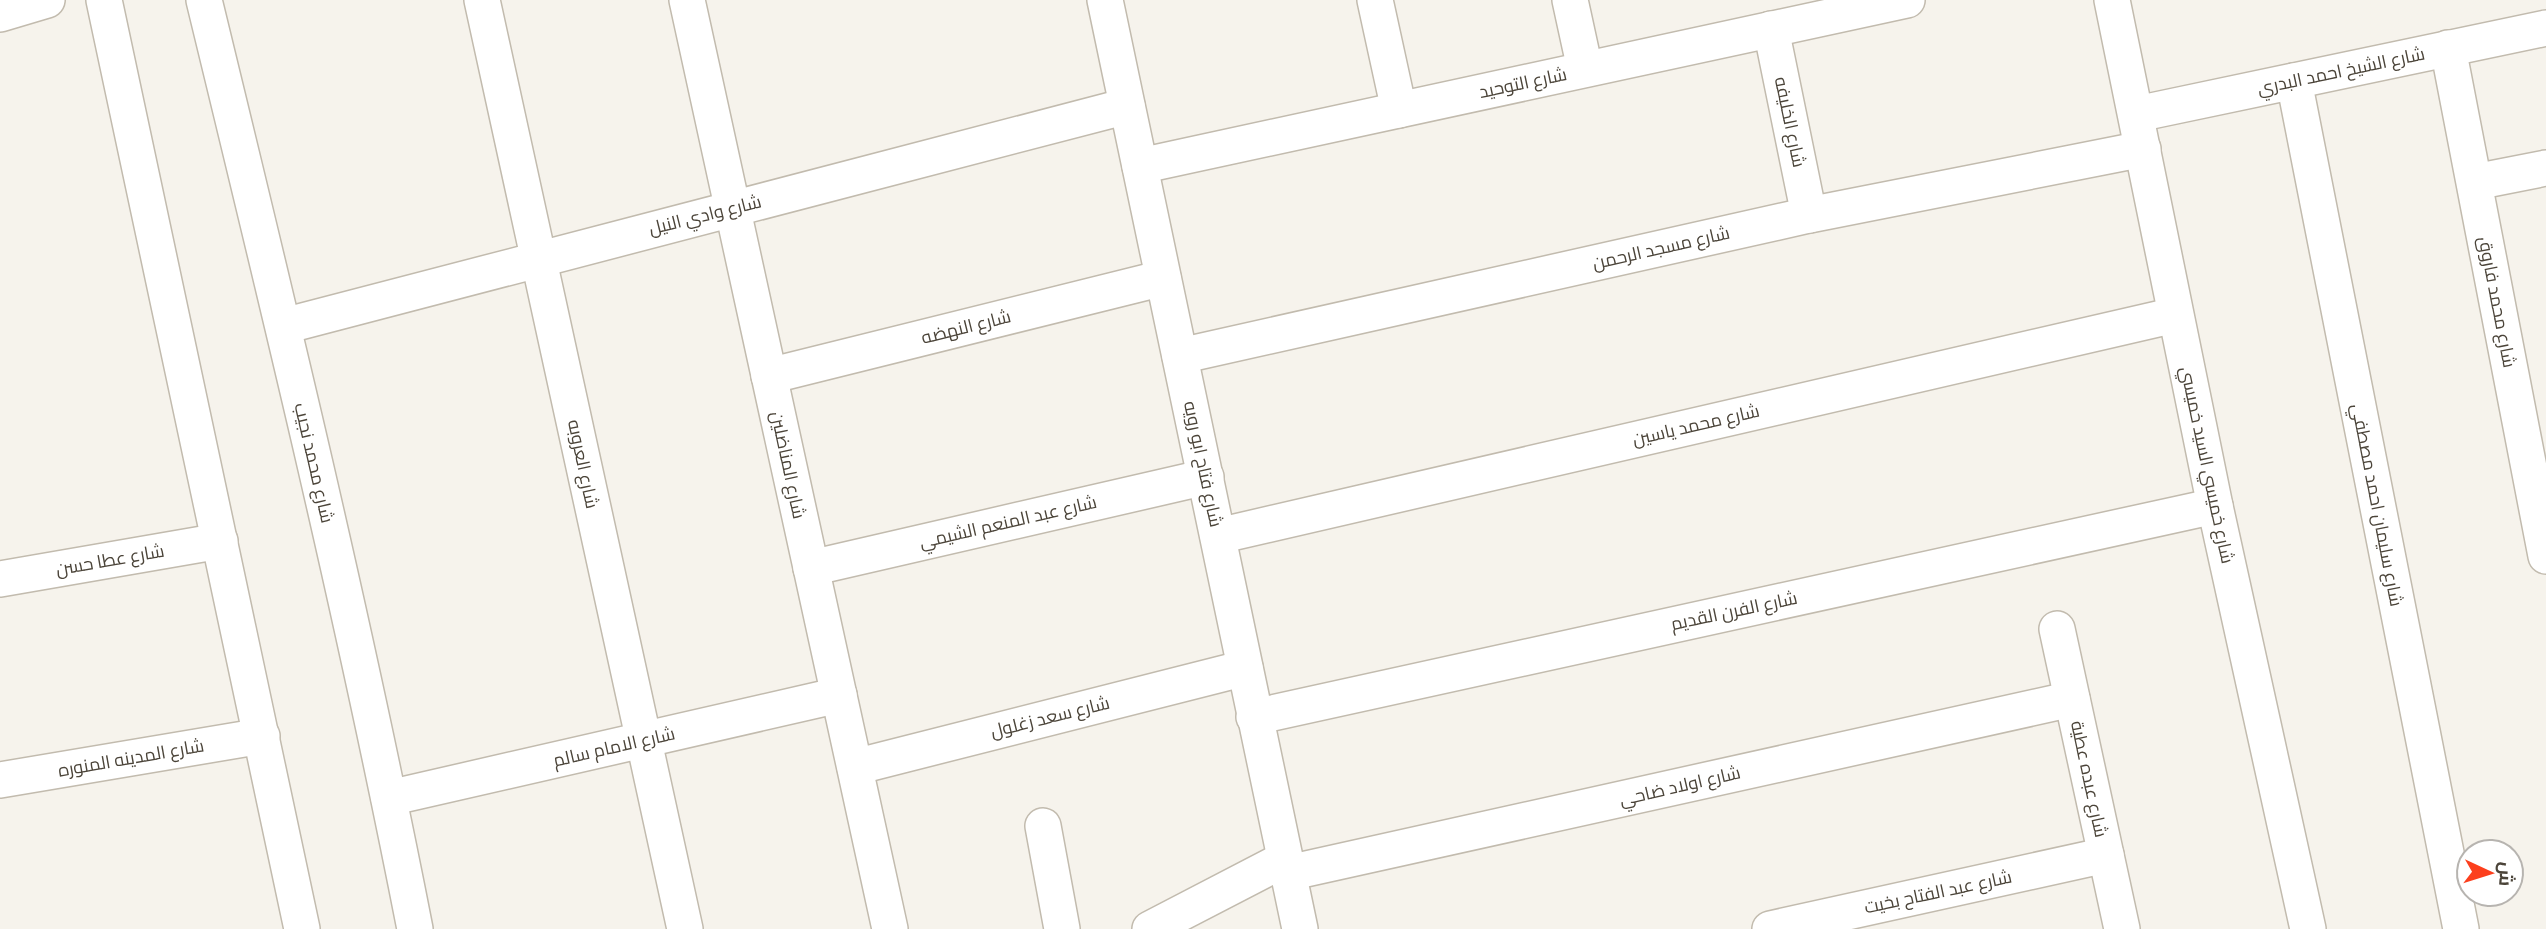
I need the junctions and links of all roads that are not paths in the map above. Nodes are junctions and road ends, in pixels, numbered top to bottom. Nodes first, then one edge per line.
1 (47, 0) edge
2 (104, 0) edge
3 (204, 0) edge
4 (482, 0) edge
5 (687, 0) edge
6 (1105, 0) edge
7 (1374, 0) edge
8 (1570, 0) edge
9 (1907, 0) edge
10 (2112, 0) edge
11 (0, 15) edge
12 (2546, 28) edge
13 (1771, 29) junction
14 (2448, 48) junction
15 (1585, 69) junction
16 (2294, 81) junction
17 (1127, 106) junction
18 (1399, 110) junction
19 (2137, 114) junction
20 (2143, 149) junction
21 (1140, 166) junction
22 (2546, 168) edge
23 (2474, 182) junction
24 (733, 208) junction
25 (1809, 215) junction
26 (538, 258) junction
27 (1163, 278) junction
28 (2175, 314) junction
29 (284, 326) junction
30 (1180, 356) junction
31 (769, 376) junction
32 (1206, 477) junction
33 (2215, 506) junction
34 (1218, 536) junction
35 (220, 541) junction
36 (2546, 556) edge
37 (811, 568) junction
38 (0, 579) edge
39 (2057, 629) dead end
40 (1245, 668) junction
41 (839, 695) junction
42 (2072, 699) junction
43 (1254, 717) junction
44 (262, 736) junction
45 (643, 740) junction
46 (855, 767) junction
47 (0, 780) edge
48 (389, 798) junction
49 (1043, 825) dead end
50 (2106, 855) junction
51 (1287, 866) junction
52 (294, 928) edge
53 (415, 929) edge
54 (685, 929) edge
55 (890, 929) edge
56 (1062, 929) edge
57 (1150, 929) edge
58 (1300, 929) edge
59 (1770, 929) edge
60 (2122, 929) edge
61 (2308, 929) edge
62 (2460, 929) edge

1 - 11 street
2 - 35 street
3 - 29 street, شارع محمد نجيب
4 - 26 street, شارع العروبه
5 - 24 street, شارع المناضلين
6 - 17 street, شارع فتاح ابو رويه
7 - 18 street
8 - 15 street
9 - 13 street, شارع التوحيد
10 - 19 street, شارع خميسي السيد خميسي
12 - 14 street, شارع الشيخ احمد البدري
13 - 15 street, شارع التوحيد
13 - 25 street, شارع الخليفه
14 - 16 street, شارع الشيخ احمد البدري
14 - 23 street, شارع محمد فاروق
15 - 18 street, شارع التوحيد
16 - 19 street, شارع الشيخ احمد البدري
16 - 62 street, شارع سليمان احمد مصطفي
17 - 21 street, شارع فتاح ابو رويه
17 - 24 street, شارع وادي النيل
18 - 21 street, شارع التوحيد
19 - 20 street, شارع خميسي السيد خميسي
20 - 25 street, شارع مسجد الرحمن
20 - 28 street, شارع خميسي السيد خميسي
21 - 27 street, شارع فتاح ابو رويه
22 - 23 street
23 - 36 street, شارع محمد فاروق
24 - 26 street, شارع وادي النيل
24 - 31 street, شارع المناضلين
25 - 30 street, شارع مسجد الرحمن
26 - 29 street, شارع وادي النيل
26 - 45 street, شارع العروبه
27 - 30 street, شارع فتاح ابو رويه
27 - 31 street, شارع النهضه
28 - 33 street, شارع خميسي السيد خميسي
28 - 34 street, شارع محمد ياسين
29 - 48 street, شارع محمد نجيب
30 - 32 street, شارع فتاح ابو رويه
31 - 37 street, شارع المناضلين
32 - 34 street, شارع فتاح ابو رويه
32 - 37 street, شارع عبد المنعم الشيمي
33 - 43 street, شارع الفرن القديم
33 - 61 street, شارع خميسي السيد خميسي
34 - 40 street, شارع فتاح ابو رويه
35 - 38 street, شارع عطا حسن
35 - 44 street
37 - 41 street, شارع المناضلين
39 - 42 street, شارع عبده عطية
40 - 43 street, شارع فتاح ابو رويه
40 - 46 street, شارع سعد زغلول
41 - 45 street, شارع الامام سالم
41 - 46 street, شارع المناضلين
42 - 50 street, شارع عبده عطية
42 - 51 street, شارع اولاد ضاحي
43 - 51 street, شارع فتاح ابو رويه
44 - 47 street, شارع المدينه المنوره
44 - 52 street
45 - 48 street, شارع الامام سالم
45 - 54 street, شارع العروبه
46 - 55 street, شارع المناضلين
48 - 53 street, شارع محمد نجيب
49 - 56 street
50 - 59 street, شارع عبد الفتاح بخيت
50 - 60 street, شارع عبده عطية
51 - 57 street, شارع اولاد ضاحي
51 - 58 street, شارع فتاح ابو رويه

